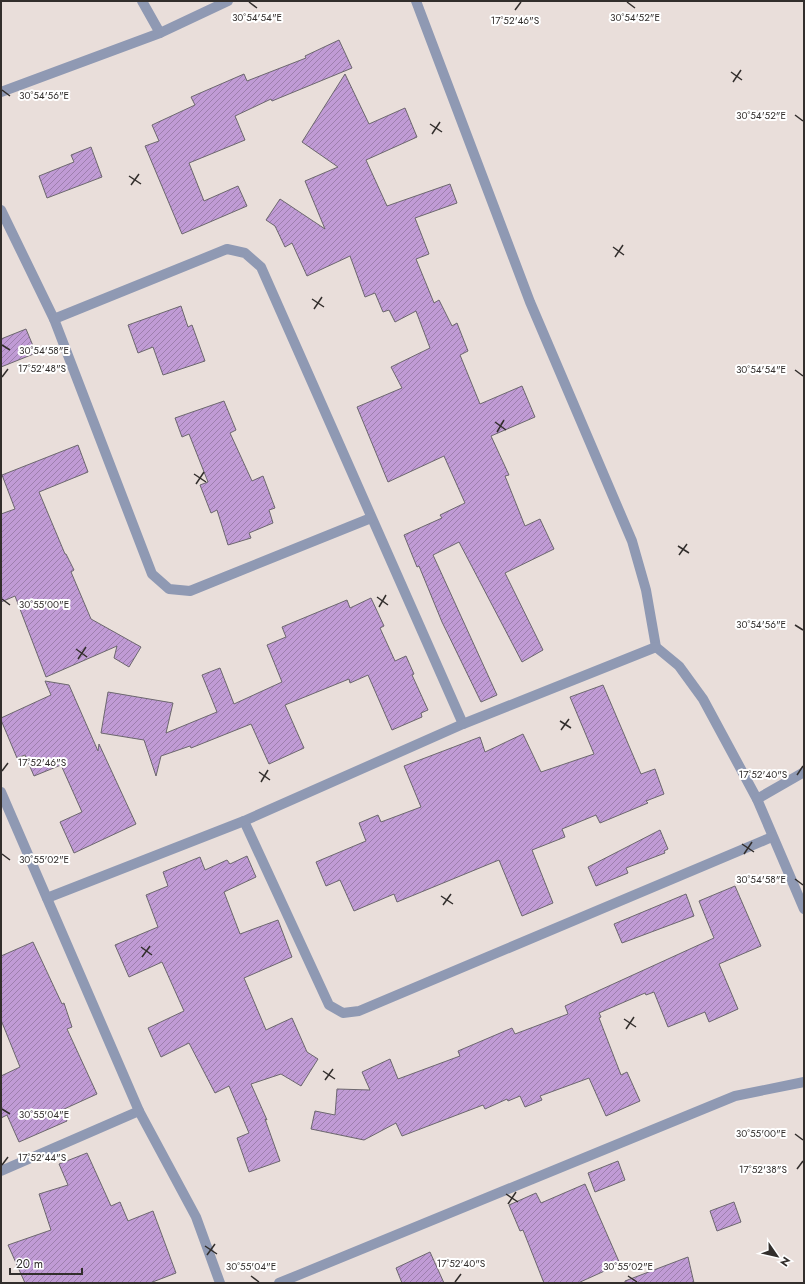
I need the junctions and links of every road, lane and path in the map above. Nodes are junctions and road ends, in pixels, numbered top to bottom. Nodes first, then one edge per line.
1 (142, 1) edge
2 (228, 1) edge
3 (416, 1) edge
4 (160, 33) junction
5 (1, 92) edge
6 (1, 210) edge
7 (54, 319) junction
8 (371, 518) junction
9 (656, 647) junction
10 (463, 724) junction
11 (804, 772) edge
12 (1, 792) edge
13 (757, 799) junction
14 (244, 821) junction
15 (772, 837) junction
16 (47, 898) junction
17 (804, 909) edge
18 (804, 1082) edge
19 (139, 1111) junction
20 (1, 1171) edge
21 (220, 1283) edge
22 (279, 1283) edge

1 - 4 street
2 - 4 street
3 - 9 street
4 - 5 street
6 - 7 street
7 - 8 street
7 - 8 street
8 - 10 street
9 - 10 street
9 - 13 street
10 - 14 street
11 - 13 street
12 - 16 street
13 - 15 street
14 - 15 street
14 - 16 street
15 - 17 street
16 - 19 street
18 - 22 street
19 - 20 street
19 - 21 street

